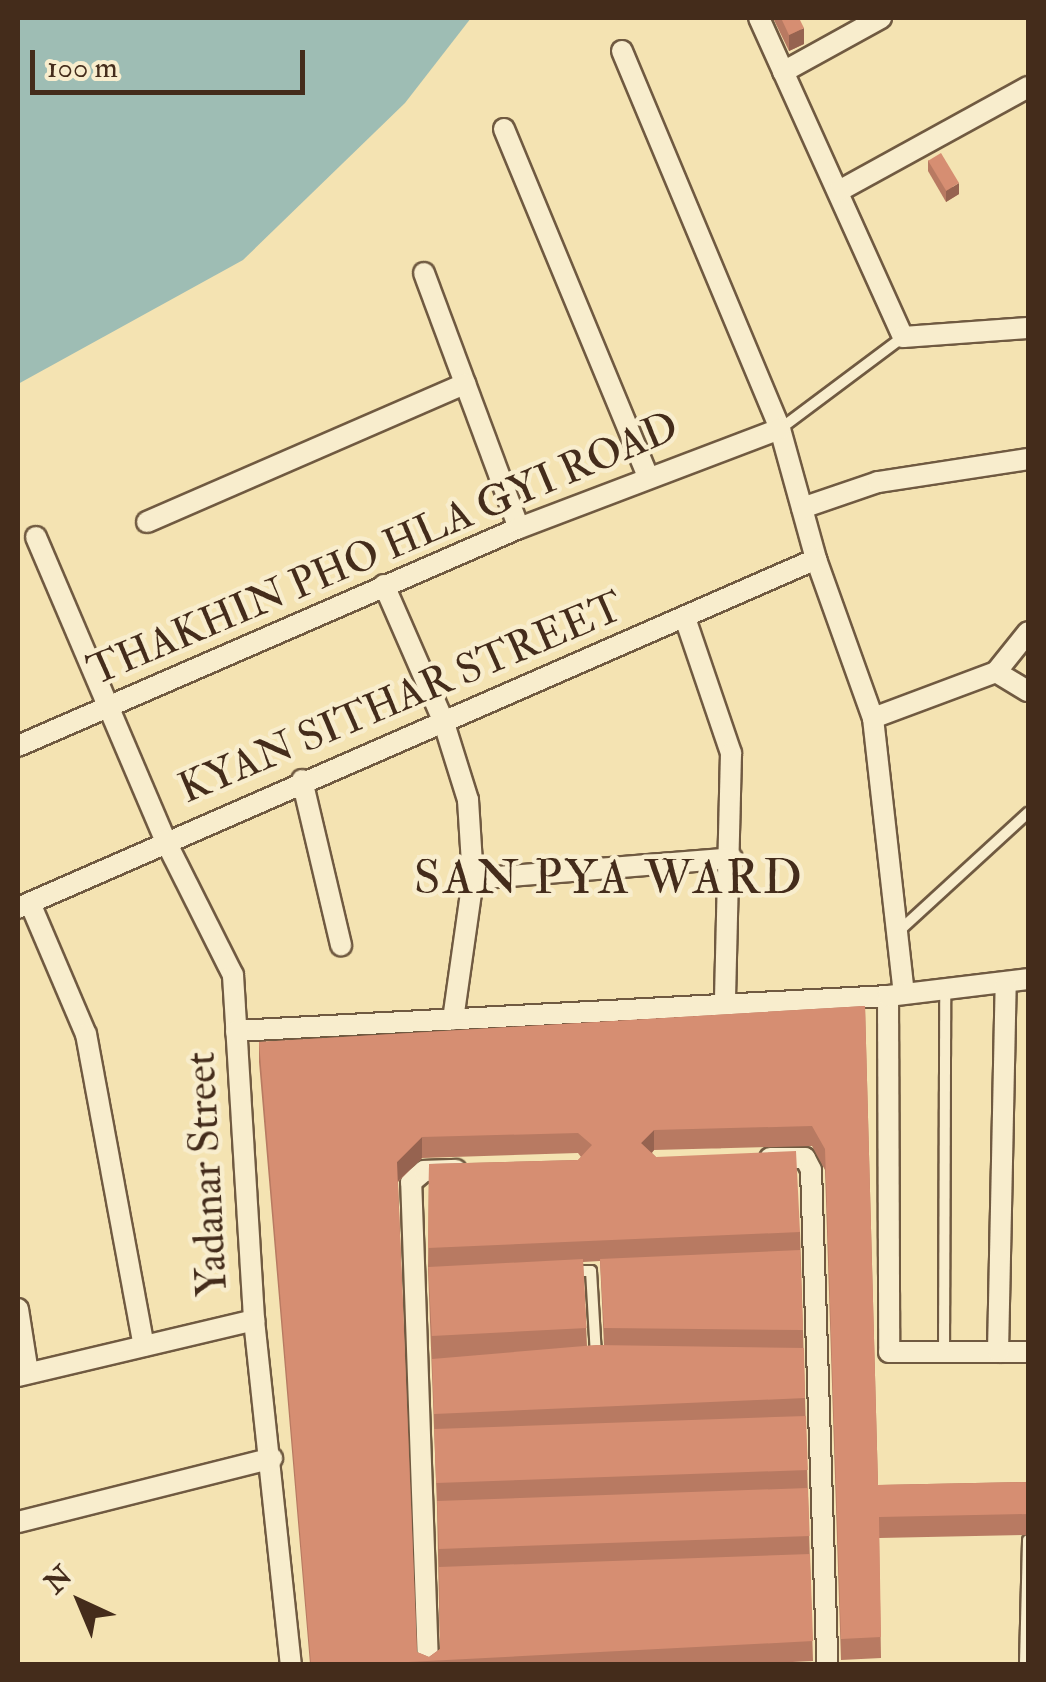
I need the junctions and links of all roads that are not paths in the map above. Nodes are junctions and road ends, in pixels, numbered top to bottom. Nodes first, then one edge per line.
1 (759, 18) edge
2 (881, 18) edge
3 (622, 50) dead end
4 (783, 72) junction
5 (1028, 87) edge
6 (504, 129) dead end
7 (839, 191) junction
8 (424, 274) dead end
9 (1028, 328) edge
10 (904, 337) junction
11 (466, 384) junction
12 (780, 429) junction
13 (1028, 459) edge
14 (648, 475) junction
15 (802, 508) junction
16 (146, 522) dead end
17 (519, 528) junction
18 (36, 537) dead end
19 (816, 560) junction
20 (384, 585) junction
21 (685, 618) junction
22 (1028, 632) edge
23 (996, 672) junction
24 (1028, 692) edge
25 (107, 704) junction
26 (873, 718) junction
27 (443, 720) junction
28 (18, 746) edge
29 (302, 780) junction
30 (1028, 813) edge
31 (166, 840) junction
32 (732, 858) junction
33 (473, 880) junction
34 (24, 906) edge
35 (898, 932) junction
36 (341, 945) dead end
37 (1028, 979) edge
38 (1006, 983) junction
39 (945, 989) junction
40 (896, 994) junction
41 (726, 1005) junction
42 (454, 1020) junction
43 (236, 1031) junction
44 (752, 1158) edge
45 (482, 1169) edge
46 (591, 1270) junction
47 (610, 1270) edge
48 (552, 1272) edge
49 (18, 1309) edge
50 (254, 1320) junction
51 (144, 1346) junction
52 (998, 1352) junction
53 (1028, 1352) edge
54 (944, 1354) junction
55 (596, 1357) junction
56 (614, 1357) edge
57 (577, 1358) edge
58 (23, 1374) edge
59 (272, 1458) junction
60 (18, 1522) edge
61 (1028, 1540) edge
62 (291, 1664) edge
63 (428, 1664) edge
64 (827, 1664) edge
65 (1026, 1664) edge

1 - 4 street
2 - 4 street
3 - 12 street
4 - 7 street
5 - 7 street
6 - 14 street
7 - 10 street
8 - 11 street
9 - 10 street
10 - 12 lane
11 - 16 street
11 - 17 street
12 - 14 street, THAKHIN PHO HLA GYI ROAD
12 - 15 street
13 - 15 street
14 - 17 street, THAKHIN PHO HLA GYI ROAD
15 - 19 street
17 - 20 street, THAKHIN PHO HLA GYI ROAD
18 - 25 street, Yadanar Street
19 - 21 street, KYAN SITHAR STREET
19 - 26 street
20 - 25 street, THAKHIN PHO HLA GYI ROAD
20 - 27 street
21 - 27 street, KYAN SITHAR STREET
21 - 32 street
22 - 23 street
23 - 24 street
23 - 26 street
25 - 28 street, THAKHIN PHO HLA GYI ROAD
25 - 31 street, Yadanar Street
26 - 35 street
27 - 29 street, KYAN SITHAR STREET
27 - 33 street
29 - 31 street, KYAN SITHAR STREET
29 - 36 street
30 - 35 lane
31 - 34 street, KYAN SITHAR STREET
31 - 43 street, Yadanar Street
32 - 33 street
32 - 41 street
33 - 42 street
34 - 51 street
35 - 40 street
37 - 38 street
38 - 39 street
38 - 52 street
39 - 40 street
39 - 54 lane
40 - 41 street
40 - 54 street
41 - 42 street
42 - 43 street
43 - 50 street, Yadanar Street
44 - 64 street
45 - 63 street
46 - 47 lane
46 - 48 lane
46 - 55 lane
49 - 58 street
50 - 51 street
50 - 59 street, Yadanar Street
51 - 58 street
52 - 53 street
52 - 54 street
55 - 56 lane
55 - 57 lane
59 - 60 street
59 - 62 street, Yadanar Street
61 - 65 lane

